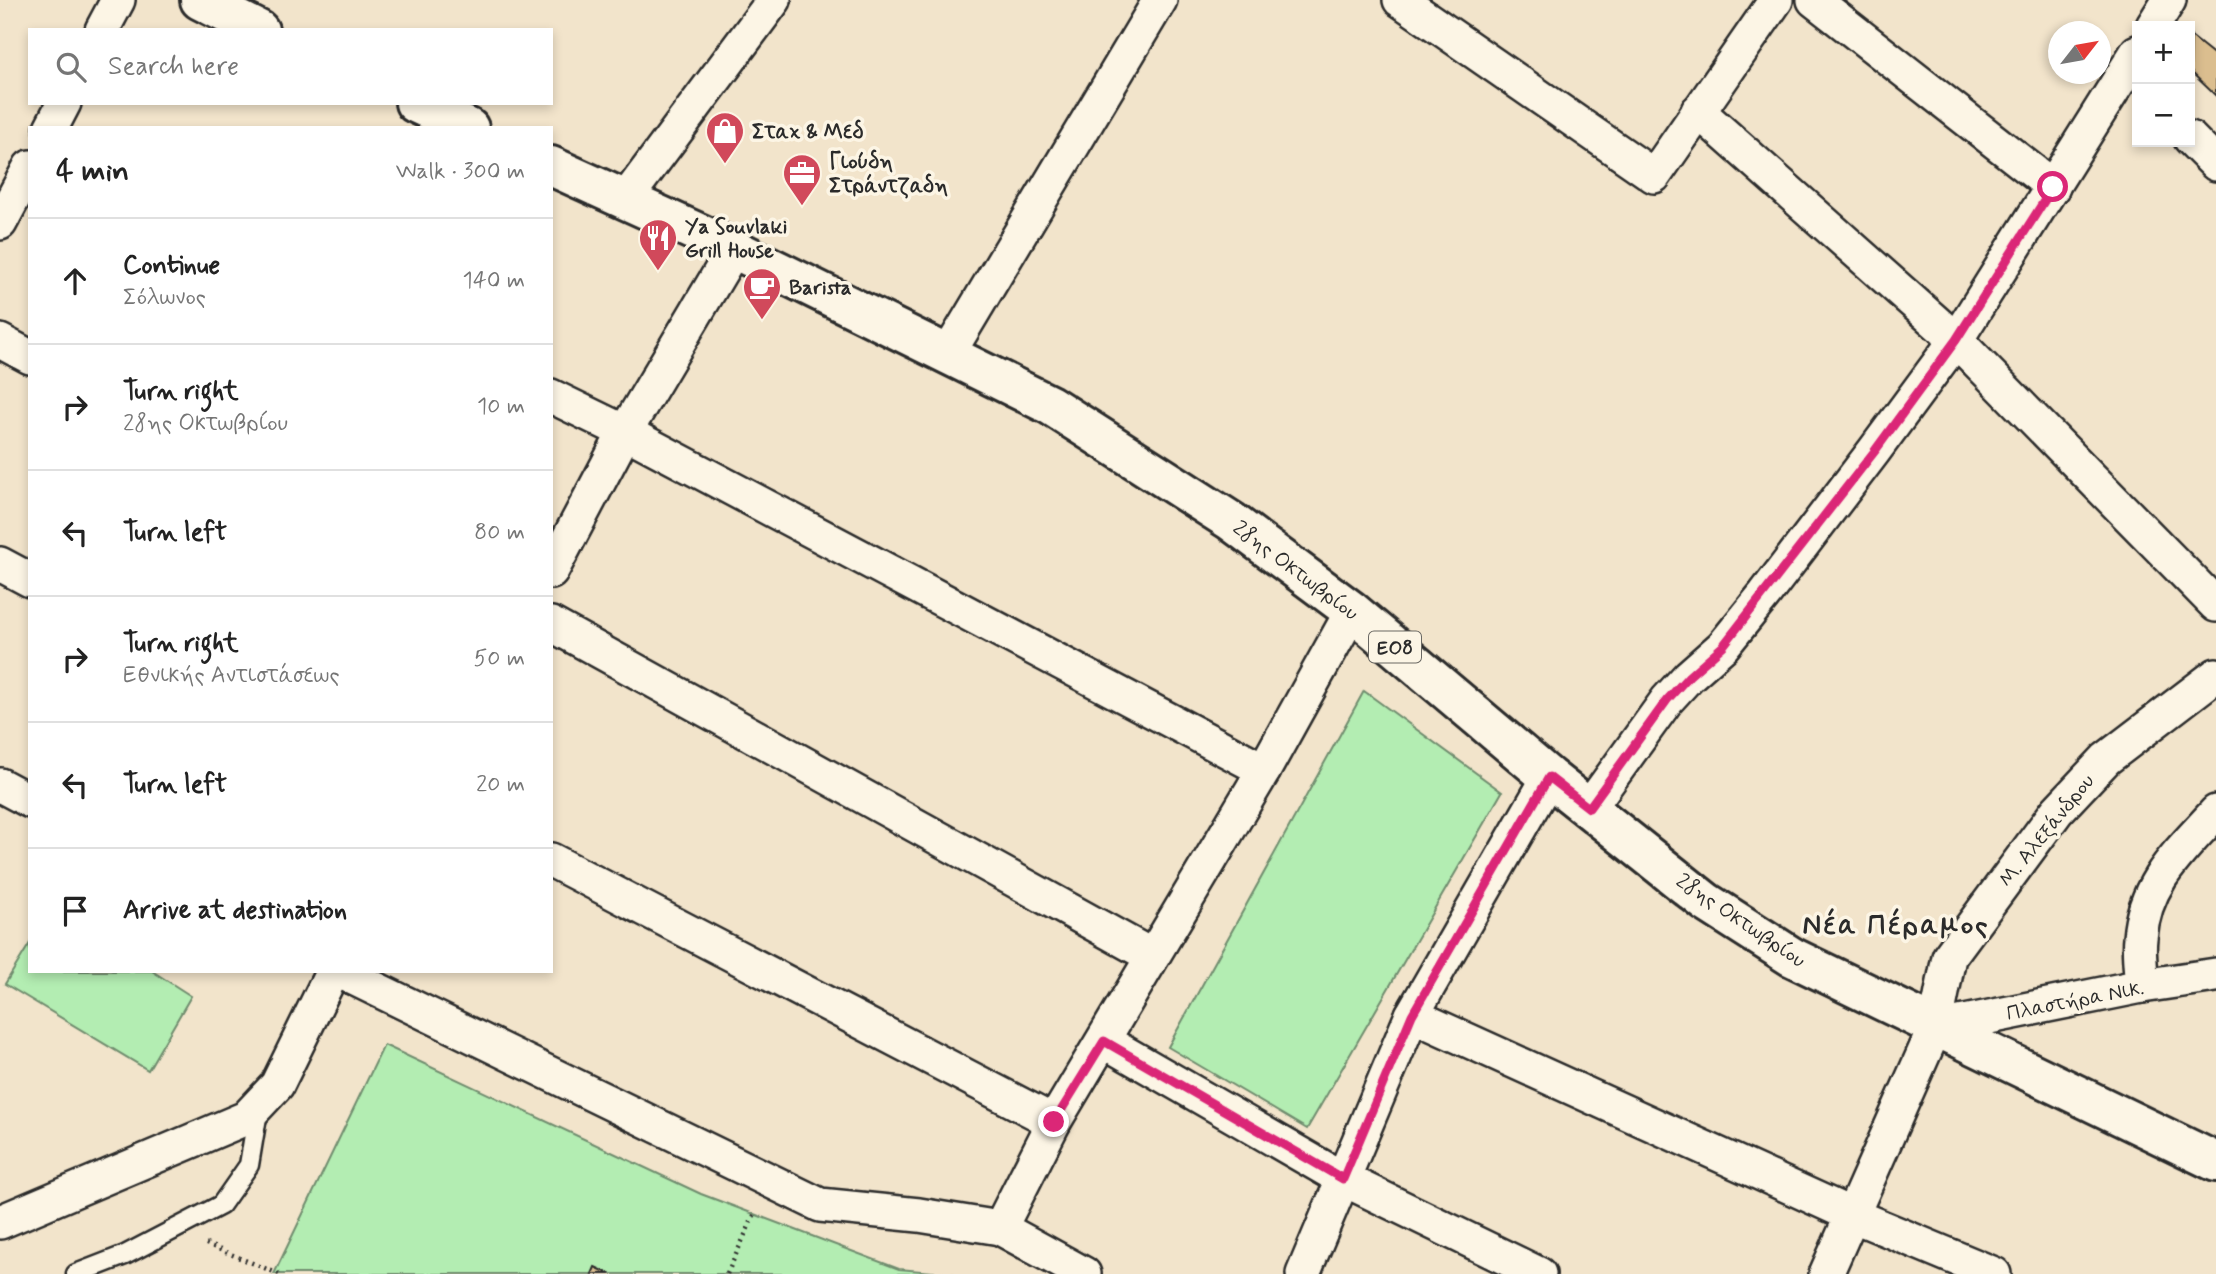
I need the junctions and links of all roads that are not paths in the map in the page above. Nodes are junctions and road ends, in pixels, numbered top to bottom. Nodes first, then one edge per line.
1 (118, 0) edge
2 (200, 0) edge
3 (774, 0) edge
4 (1160, 0) edge
5 (1400, 0) edge
6 (1814, 0) edge
7 (2169, 0) edge
8 (1761, 5) edge
9 (2156, 21) edge
10 (103, 28) edge
11 (255, 28) edge
12 (2132, 72) edge
13 (63, 105) edge
14 (419, 105) edge
15 (1698, 111) junction
16 (52, 126) edge
17 (465, 126) edge
18 (2195, 143) edge
19 (2216, 164) edge
20 (553, 167) edge
21 (28, 171) edge
22 (2053, 187) junction
23 (625, 200) junction
24 (0, 223) edge
25 (733, 249) junction
26 (1956, 340) junction
27 (0, 341) edge
28 (948, 354) junction
29 (28, 356) edge
30 (553, 397) edge
31 (625, 432) junction
32 (0, 564) edge
33 (553, 568) edge
34 (28, 579) edge
35 (2216, 605) edge
36 (1352, 611) junction
37 (553, 625) edge
38 (2216, 675) edge
39 (1264, 770) junction
40 (1549, 777) junction
41 (0, 785) edge
42 (28, 800) edge
43 (1589, 808) junction
44 (2216, 812) edge
45 (553, 861) edge
46 (1152, 956) junction
47 (332, 973) edge
48 (343, 973) edge
49 (2216, 975) edge
50 (2142, 986) junction
51 (1412, 1015) junction
52 (1935, 1028) junction
53 (1104, 1041) junction
54 (259, 1107) junction
55 (1054, 1122) junction
56 (2216, 1162) edge
57 (1343, 1179) junction
58 (1852, 1215) junction
59 (0, 1222) edge
60 (1000, 1228) junction
61 (76, 1274) edge
62 (1084, 1274) edge
63 (1303, 1274) edge
64 (1539, 1274) edge
65 (1826, 1274) edge
66 (1994, 1274) edge

1 - 10 street
2 - 11 main road
3 - 23 street
4 - 28 street
5 - 15 street
6 - 22 street
7 - 9 street
8 - 15 street
12 - 22 street
13 - 16 street
14 - 17 main road
15 - 26 street
18 - 19 street
20 - 23 main road, 28ης Οκτωβρίου / ΕΟ8
21 - 24 street
22 - 26 street
23 - 25 main road, 28ης Οκτωβρίου / ΕΟ8
25 - 28 main road, 28ης Οκτωβρίου / ΕΟ8
25 - 31 street
26 - 35 street
26 - 43 street
27 - 29 street
28 - 36 main road, 28ης Οκτωβρίου / ΕΟ8
30 - 31 street
31 - 33 street
31 - 39 street
32 - 34 street
36 - 39 street
36 - 40 main road, 28ης Οκτωβρίου / ΕΟ8
37 - 46 street
38 - 52 street, Μ. Αλεξάνδρου
39 - 46 street
40 - 43 main road, 28ης Οκτωβρίου / ΕΟ8
40 - 51 street
41 - 42 street
43 - 52 main road, 28ης Οκτωβρίου / ΕΟ8
44 - 50 street
45 - 55 street
46 - 53 street
47 - 54 street
48 - 60 street
49 - 50 street, Πλαστήρα Νικ.
50 - 52 street, Πλαστήρα Νικ.
51 - 57 street
51 - 58 street
52 - 56 main road, 28ης Οκτωβρίου / ΕΟ8
52 - 58 street, Μ. Αλεξάνδρου
53 - 55 street
53 - 57 street
54 - 59 street
54 - 61 lane
55 - 60 street
57 - 63 street
57 - 64 street
58 - 65 street, Μ. Αλεξάνδρου
58 - 66 street
60 - 62 street

